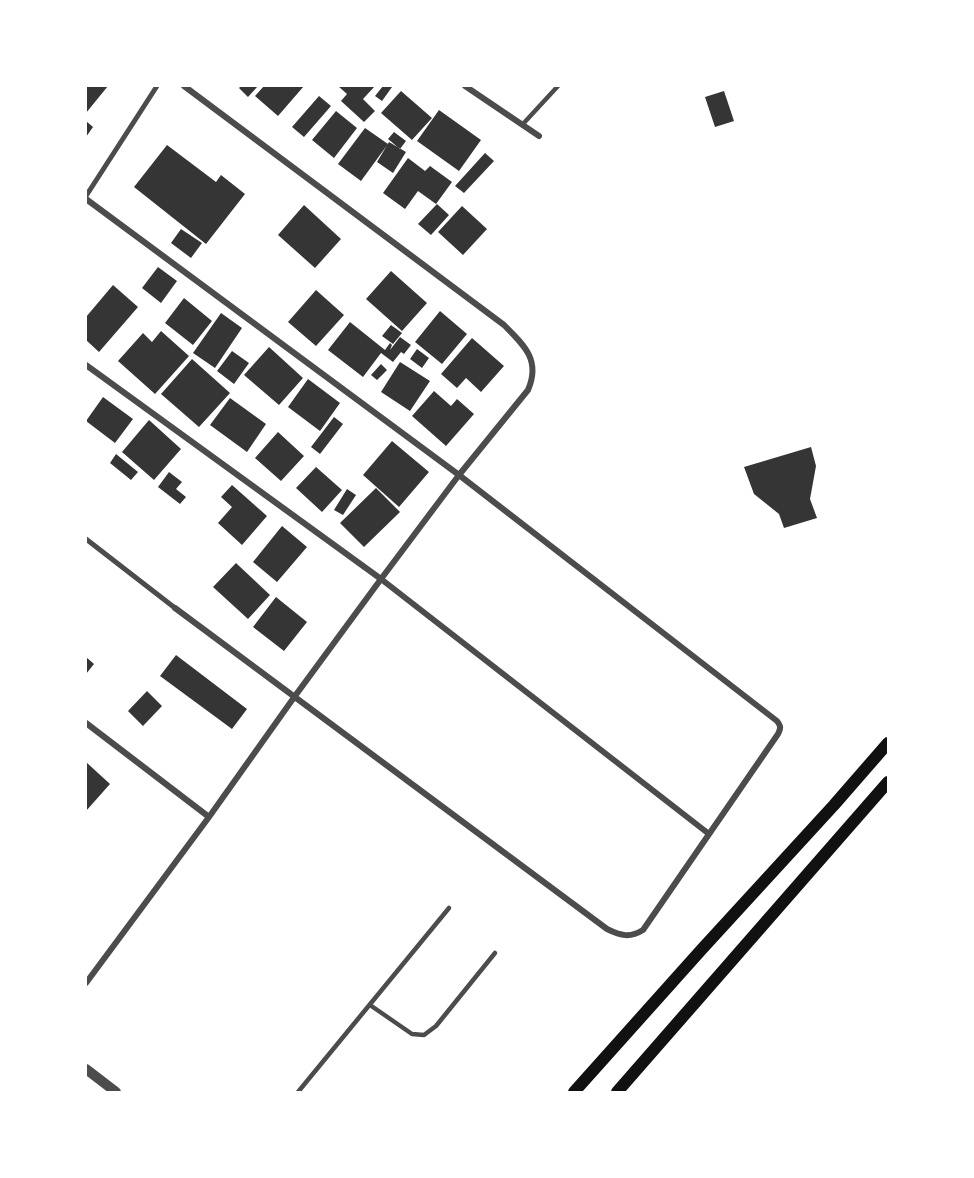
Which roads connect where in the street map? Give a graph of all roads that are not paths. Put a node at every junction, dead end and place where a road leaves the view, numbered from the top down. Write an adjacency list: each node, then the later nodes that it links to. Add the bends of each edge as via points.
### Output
1 (157, 86): 7 (street)
2 (184, 86): 9 (street, via 504,325 527,350 533,373 528,390)
3 (465, 86): 5 (street)
4 (558, 86): 5 (lane)
5 (522, 125): 6 (street)
6 (538, 136)
7 (86, 197): 9 (street)
8 (86, 364): 11 (street)
9 (459, 475): 11 (street); 18 (street, via 780,725 778,734)
10 (86, 539): 12 (street)
11 (381, 579): 13 (street); 18 (street)
12 (175, 608): 13 (street)
13 (295, 696): 17 (street); 18 (street, via 616,933 631,936 643,930)
14 (86, 723): 17 (street)
15 (888, 742): 26 (main road)
16 (888, 782): 27 (main road)
17 (210, 817): 21 (street)
18 (709, 834)
19 (449, 908): 22 (lane)
20 (495, 953): 22 (lane, via 436,1026 424,1035 412,1034)
21 (86, 983)
22 (370, 1005): 25 (lane)
23 (86, 1070): 24 (street)
24 (116, 1092)
25 (298, 1092)
26 (574, 1092)
27 (617, 1092)

